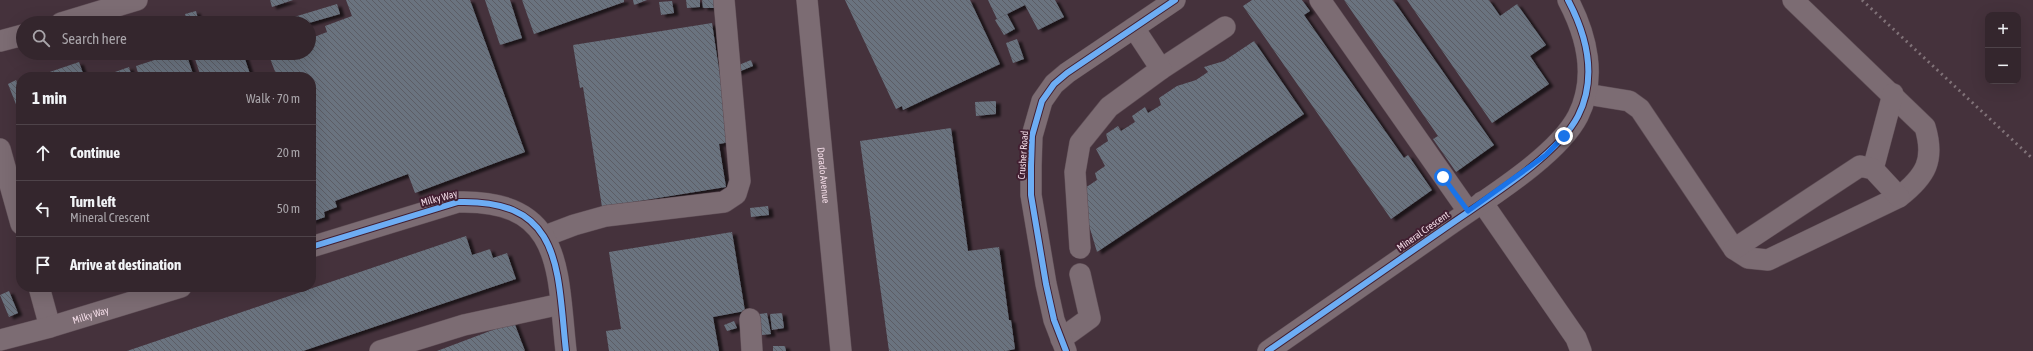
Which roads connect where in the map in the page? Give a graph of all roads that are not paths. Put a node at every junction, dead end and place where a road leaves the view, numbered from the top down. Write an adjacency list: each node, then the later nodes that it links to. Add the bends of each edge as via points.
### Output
1 (137, 0): 8 (street)
2 (724, 0): 21 (street, via 740,181 736,194 724,202 606,216)
3 (807, 0): 36 (street, Dorado Avenue)
4 (1175, 0): 10 (street, Crusher Road)
5 (1320, 0): 20 (street)
6 (1568, 0): 14 (street, Mineral Crescent, via 1585,42 1589,75)
7 (1793, 0): 15 (street)
8 (85, 16)
9 (1225, 27): 13 (street)
10 (1134, 28): 13 (street); 32 (street, Crusher Road, via 1054,84 1042,101 1032,136 1031,195 1054,320)
11 (16, 37): 12 (street)
12 (0, 42)
13 (1161, 69): 23 (street, via 1109,107 1080,143 1075,172)
14 (1586, 94): 20 (street, Mineral Crescent, via 1578,116 1546,155); 24 (street, via 1628,101 1640,109)
15 (1893, 94): 17 (street); 18 (street, via 1925,127 1928,138 1929,156 1924,174)
16 (0, 149): 19 (street)
17 (1873, 169): 18 (street); 24 (street, via 1860,166)
18 (1899, 197): 24 (street, via 1768,260 1748,258)
19 (16, 206)
20 (1475, 207): 37 (street, Mineral Crescent); 38 (street, via 1576,338)
21 (545, 236): 22 (street, Milky Way, via 534,224 509,208 477,202 458,202); 28 (street, Milky Way, via 556,264)
22 (316, 245)
23 (1080, 248)
24 (1734, 249)
25 (1080, 274): 32 (street, via 1090,318)
26 (40, 292): 30 (street)
27 (165, 292): 30 (street, Milky Way)
28 (561, 304): 33 (street, via 464,325); 34 (street, Milky Way)
29 (750, 319): 35 (street)
30 (50, 327): 31 (street, Milky Way)
31 (0, 340)
32 (1063, 345)
33 (380, 351)
34 (566, 351)
35 (752, 351)
36 (841, 351)
37 (1268, 351)
38 (1581, 351)

